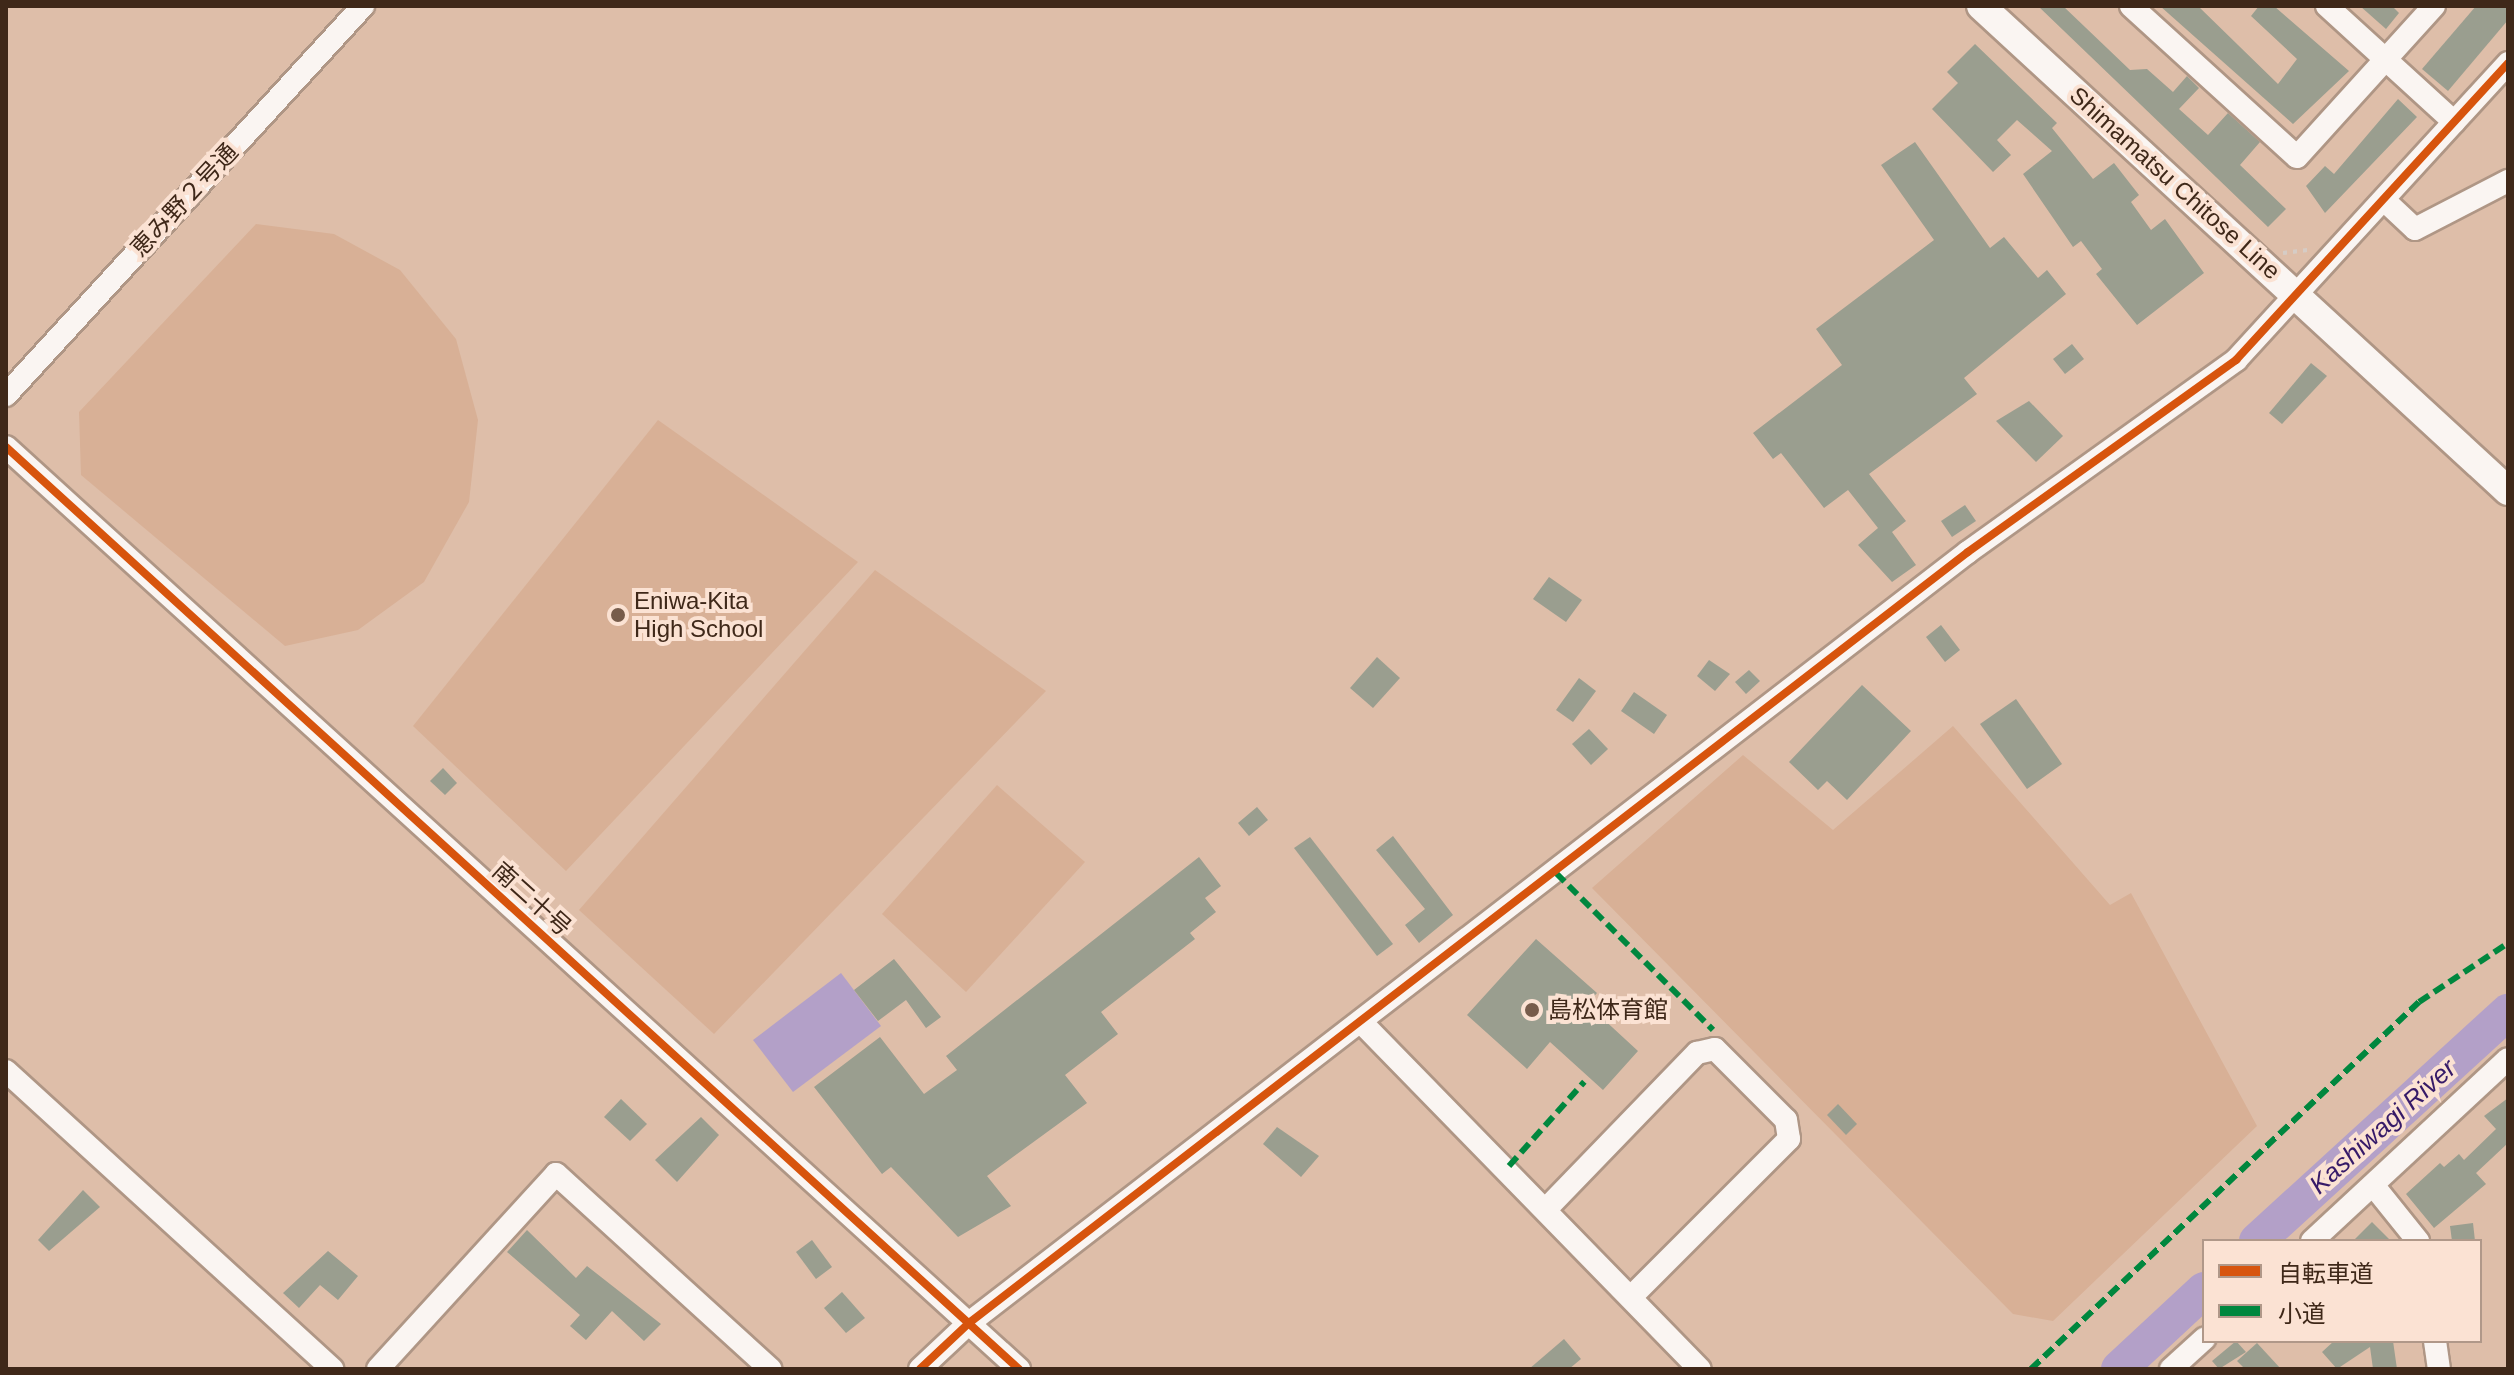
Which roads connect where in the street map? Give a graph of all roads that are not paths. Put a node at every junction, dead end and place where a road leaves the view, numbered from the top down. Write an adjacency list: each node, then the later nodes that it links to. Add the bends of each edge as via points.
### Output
1 (363, 6): 12 (street, 恵み野２号通)
2 (1981, 6): 11 (main road, Shimamatsu Chitose Line)
3 (2131, 6): 6 (street, via 2297,157)
4 (2327, 6): 6 (street)
5 (2434, 6): 6 (street)
6 (2385, 59): 8 (street)
7 (2508, 63): 8 (street)
8 (2454, 122): 10 (street)
9 (2508, 181): 10 (street, via 2415,229)
10 (2384, 200): 11 (street)
11 (2297, 294): 14 (main road, Shimamatsu Chitose Line); 15 (street, via 2236,360 1968,552)
12 (6, 395)
13 (12, 453): 23 (street, 南二十号)
14 (2508, 491)
15 (1363, 1024): 19 (street); 23 (street)
16 (2508, 1059): 18 (street)
17 (6, 1071): 26 (street)
18 (2373, 1185): 20 (street); 21 (street)
19 (1549, 1206): 22 (street); 22 (street, via 1697,1053 1715,1049 1786,1120 1789,1139)
20 (2314, 1239)
21 (2416, 1239)
22 (1633, 1295): 31 (street)
23 (969, 1323): 29 (street); 30 (street, 南二十号)
24 (2202, 1341): 32 (street)
25 (2435, 1343): 33 (street)
26 (332, 1369)
27 (378, 1369): 28 (street, via 556,1174)
28 (770, 1369)
29 (920, 1369)
30 (1019, 1369)
31 (1700, 1369)
32 (2171, 1369)
33 (2439, 1369)

